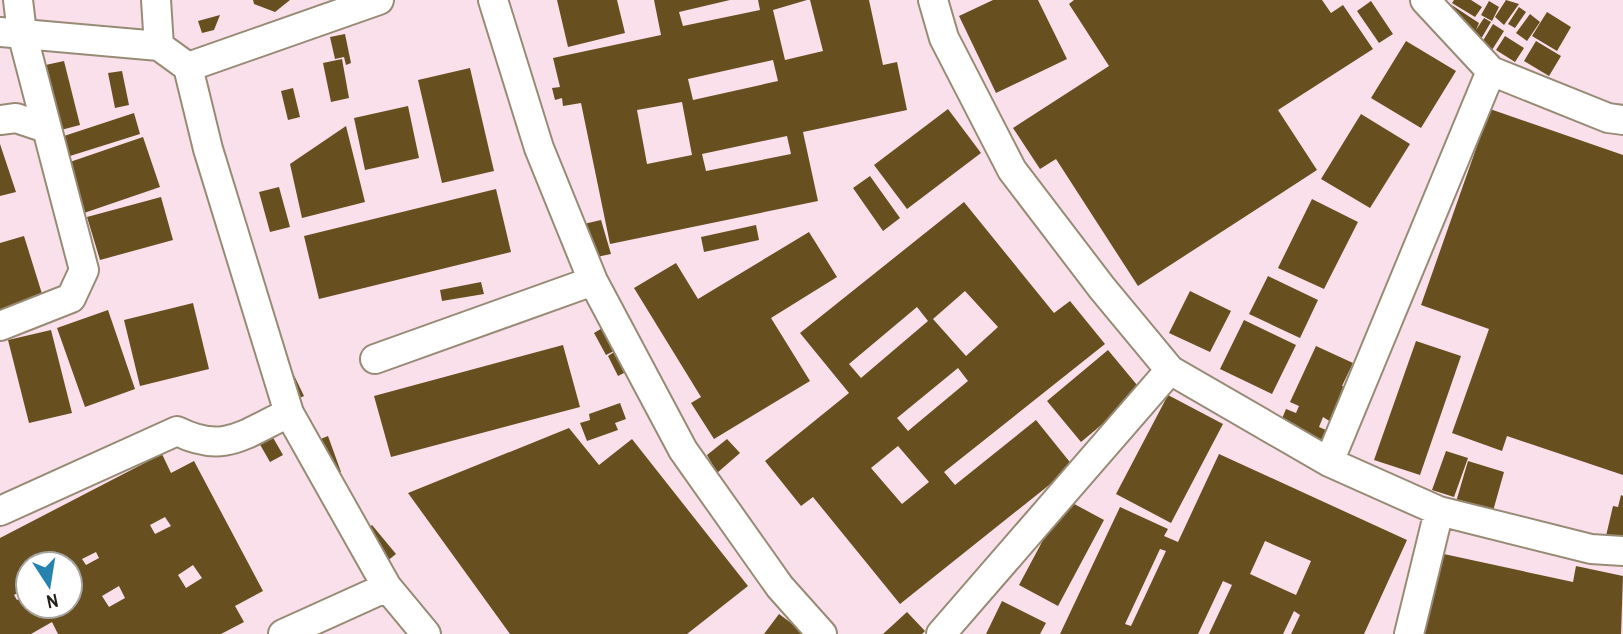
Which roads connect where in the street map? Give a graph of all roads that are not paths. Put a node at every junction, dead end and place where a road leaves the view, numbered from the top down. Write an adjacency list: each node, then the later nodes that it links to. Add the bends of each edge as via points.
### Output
1 (18, 0): 7 (street)
2 (156, 0): 8 (street)
3 (379, 0): 9 (street)
4 (493, 0): 14 (street, via 539,148)
5 (933, 0): 17 (street, via 944,38 1012,170)
6 (1425, 0): 10 (street)
7 (11, 32): 8 (street); 13 (street)
8 (159, 46): 9 (street)
9 (188, 67): 18 (street, via 208,149)
10 (1491, 71): 12 (street); 19 (street)
11 (0, 120): 13 (street, via 16,118)
12 (1623, 120)
13 (46, 128): 15 (street, via 84,271 71,298)
14 (593, 281): 16 (street); 26 (street, via 683,450 780,587)
15 (0, 326)
16 (375, 359)
17 (1170, 370): 19 (street); 27 (street)
18 (289, 413): 20 (street, via 227,442 200,443 177,431); 23 (street)
19 (1329, 462): 21 (street)
20 (0, 511)
21 (1439, 511): 22 (street, via 1591,549); 28 (street)
22 (1623, 551)
23 (387, 587): 24 (street); 25 (street)
24 (283, 634)
25 (426, 634)
26 (822, 634)
27 (941, 634)
28 (1409, 634)

